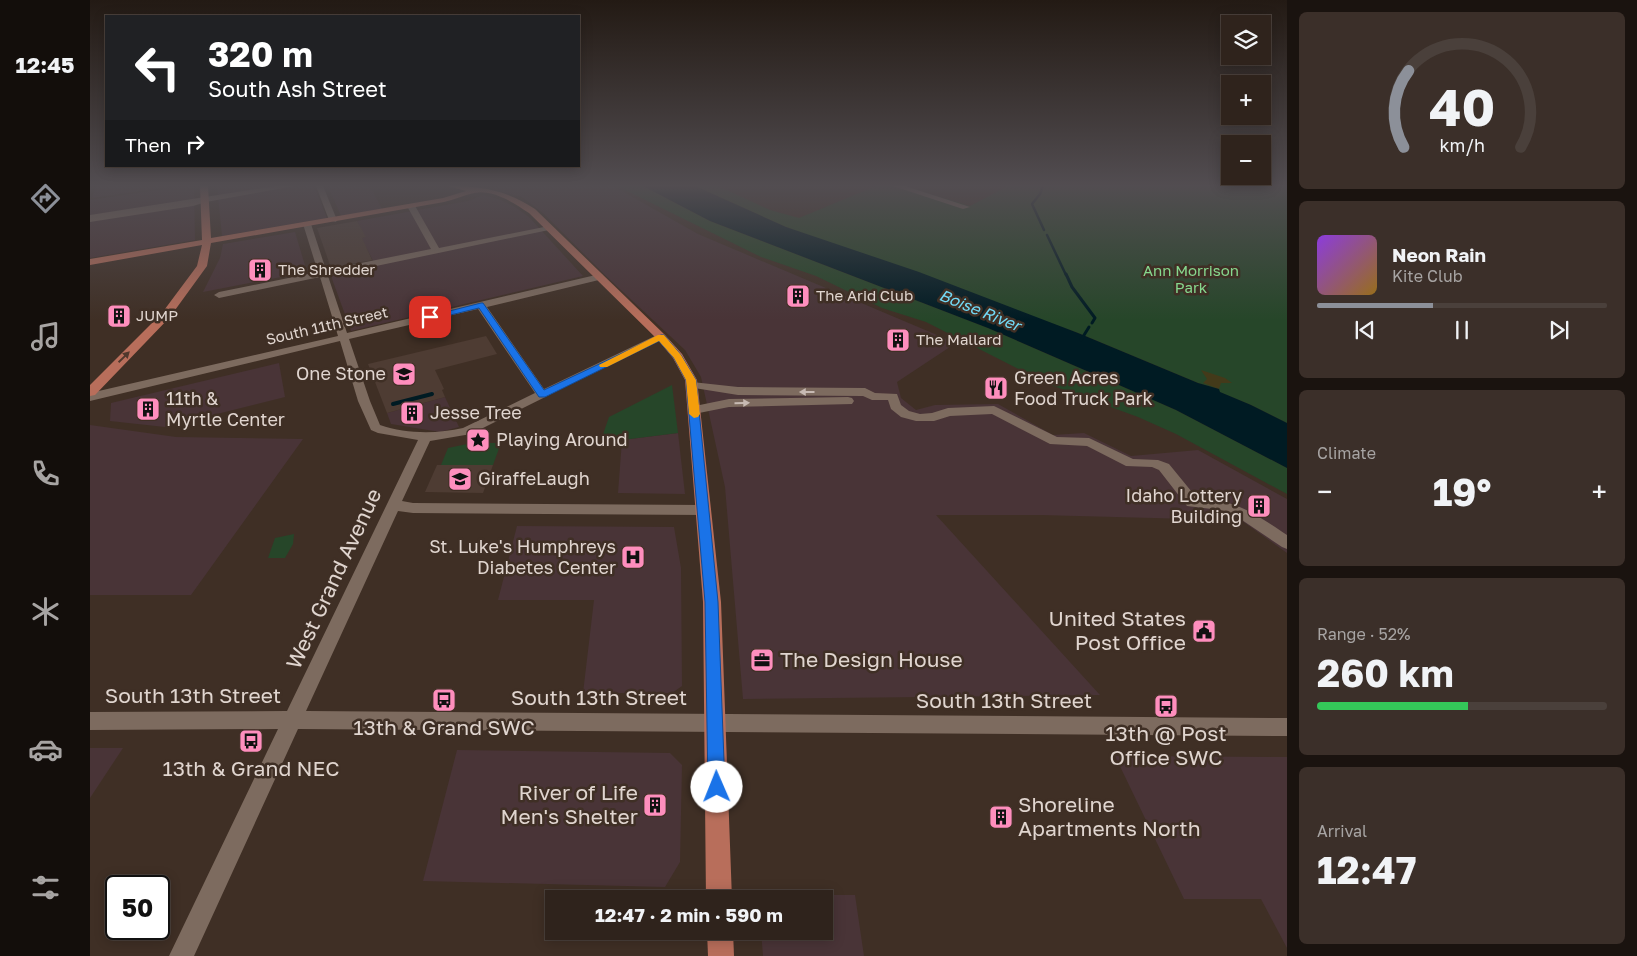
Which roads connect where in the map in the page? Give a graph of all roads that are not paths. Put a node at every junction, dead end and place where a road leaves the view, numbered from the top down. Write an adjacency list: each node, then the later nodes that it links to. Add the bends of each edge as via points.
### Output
1 (206, 231): 7 (main road)
2 (270, 231): 7 (main road)
3 (309, 231): 10 (street)
4 (424, 231): 8 (street)
5 (536, 231): 8 (street)
6 (552, 231): 11 (main road)
7 (207, 242): 9 (main road); 17 (main road, one-way to 7, via 178,300 202,266)
8 (436, 251): 10 (street)
9 (90, 262)
10 (323, 274): 12 (street); 15 (street)
11 (600, 277): 13 (street, South 11th Street); 14 (main road)
12 (219, 295)
13 (481, 305): 15 (street, South 11th Street); 18 (street)
14 (661, 337): 16 (main road, via 678,357); 18 (street)
15 (343, 338): 20 (street, South 11th Street); 22 (street, via 375,427)
16 (692, 385): 19 (street, one-way to 16, via 864,392 738,391); 21 (main road)
17 (90, 392)
18 (542, 395): 22 (street, via 467,431)
19 (872, 396): 21 (street, one-way to 19, via 729,403 865,401); 25 (street, via 893,397 895,406 905,414 920,418 948,412 994,410 1055,441 1089,442 1131,463 1153,463 1164,467 1192,502 1222,505 1241,512)
20 (90, 397)
21 (694, 410): 24 (main road)
22 (425, 438): 23 (street, West Grand Avenue)
23 (394, 505): 24 (street, via 413,508); 26 (street, West Grand Avenue)
24 (704, 510): 28 (main road, via 712,602)
25 (1287, 543)
26 (292, 720): 27 (street, South 13th Street); 28 (street, South 13th Street); 32 (street, West Grand Avenue)
27 (90, 721)
28 (715, 723): 29 (street, South 13th Street); 30 (main road)
29 (1287, 727)
30 (719, 890)
31 (720, 940): 33 (main road)
32 (181, 956)
33 (720, 956)

